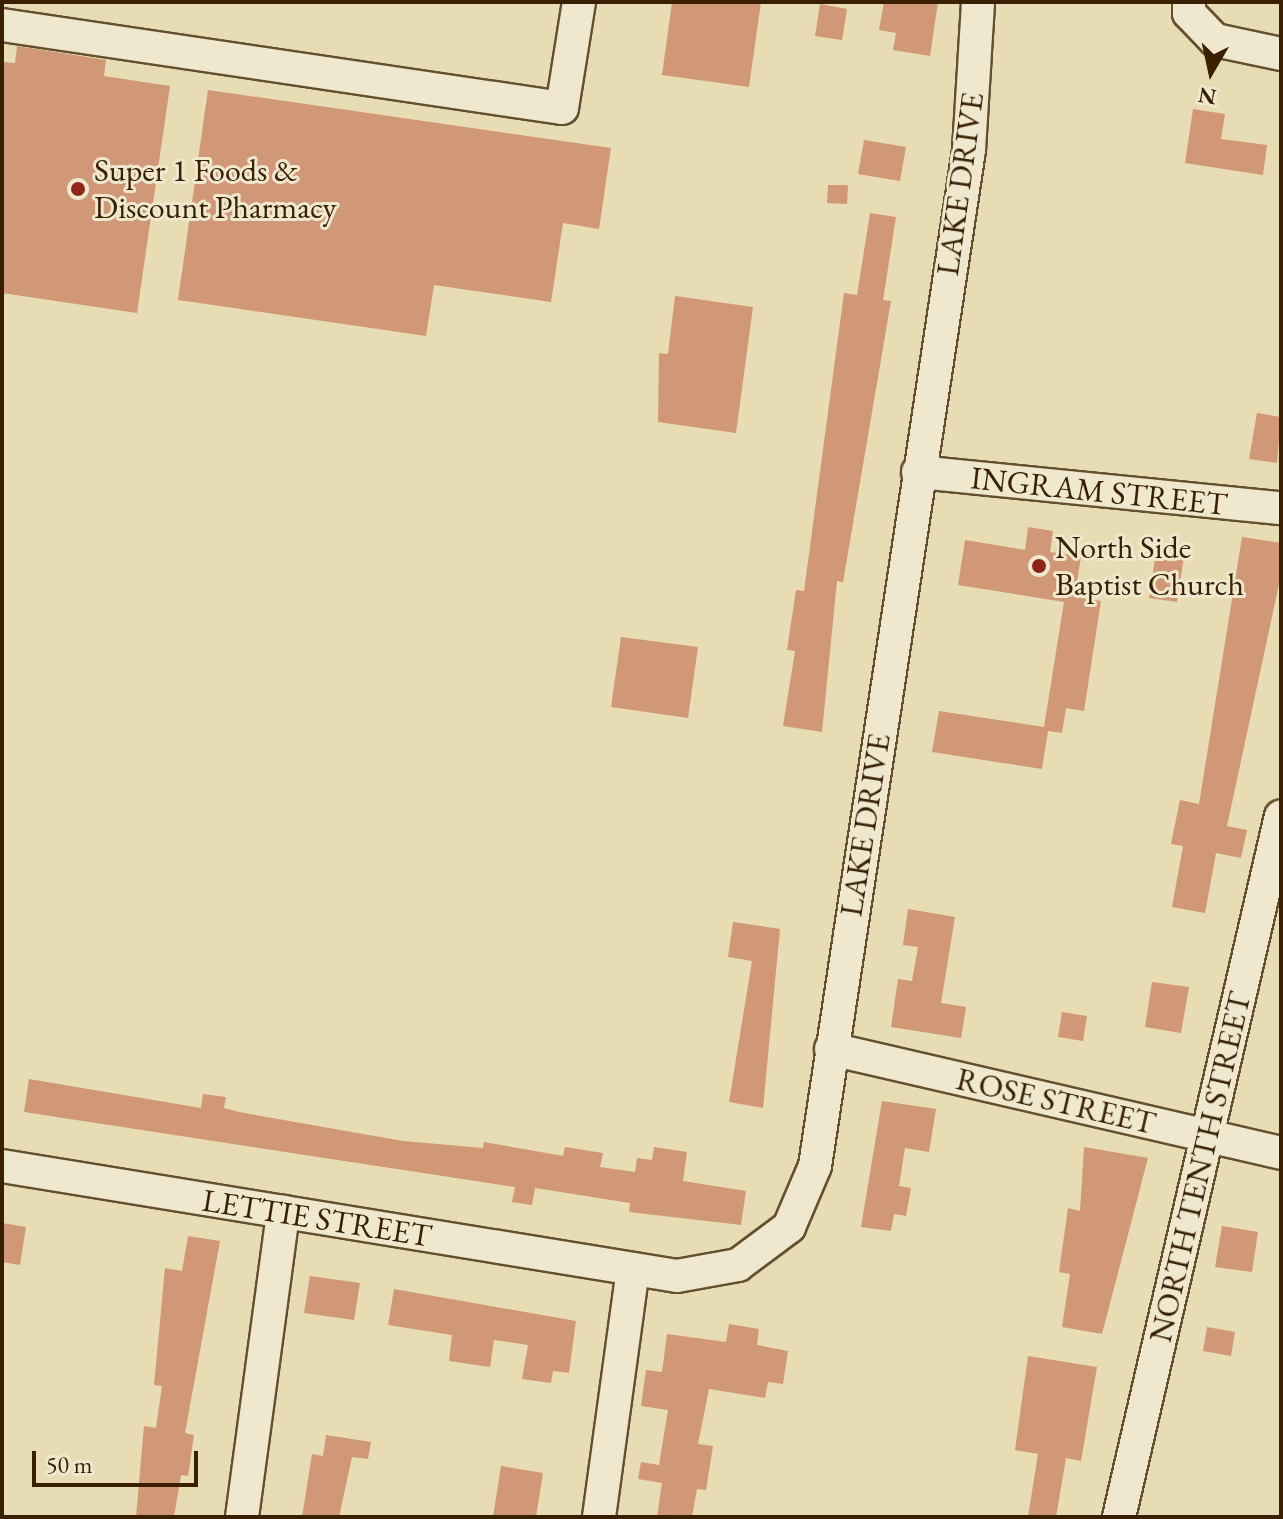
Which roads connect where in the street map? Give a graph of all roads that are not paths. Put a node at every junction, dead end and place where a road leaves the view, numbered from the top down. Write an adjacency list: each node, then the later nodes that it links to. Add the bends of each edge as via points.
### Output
1 (579, 2): 4 (street, via 562,108)
2 (978, 2): 6 (street, LAKE DRIVE, via 969,150)
3 (1189, 2): 5 (street, via 1189,13 1215,40)
4 (2, 25)
5 (1281, 54)
6 (918, 472): 7 (street, INGRAM STREET); 9 (street, LAKE DRIVE)
7 (1281, 508)
8 (1281, 816): 10 (street, NORTH TENTH STREET)
9 (831, 1049): 10 (street, ROSE STREET); 14 (street, LAKE DRIVE, via 813,1180 780,1237 716,1272)
10 (1208, 1136): 11 (street, ROSE STREET); 17 (street, NORTH TENTH STREET)
11 (1281, 1153)
12 (2, 1166): 13 (street, LETTIE STREET)
13 (283, 1212): 14 (street, LETTIE STREET); 15 (street)
14 (633, 1270): 16 (street)
15 (242, 1517)
16 (599, 1517)
17 (1119, 1517)

